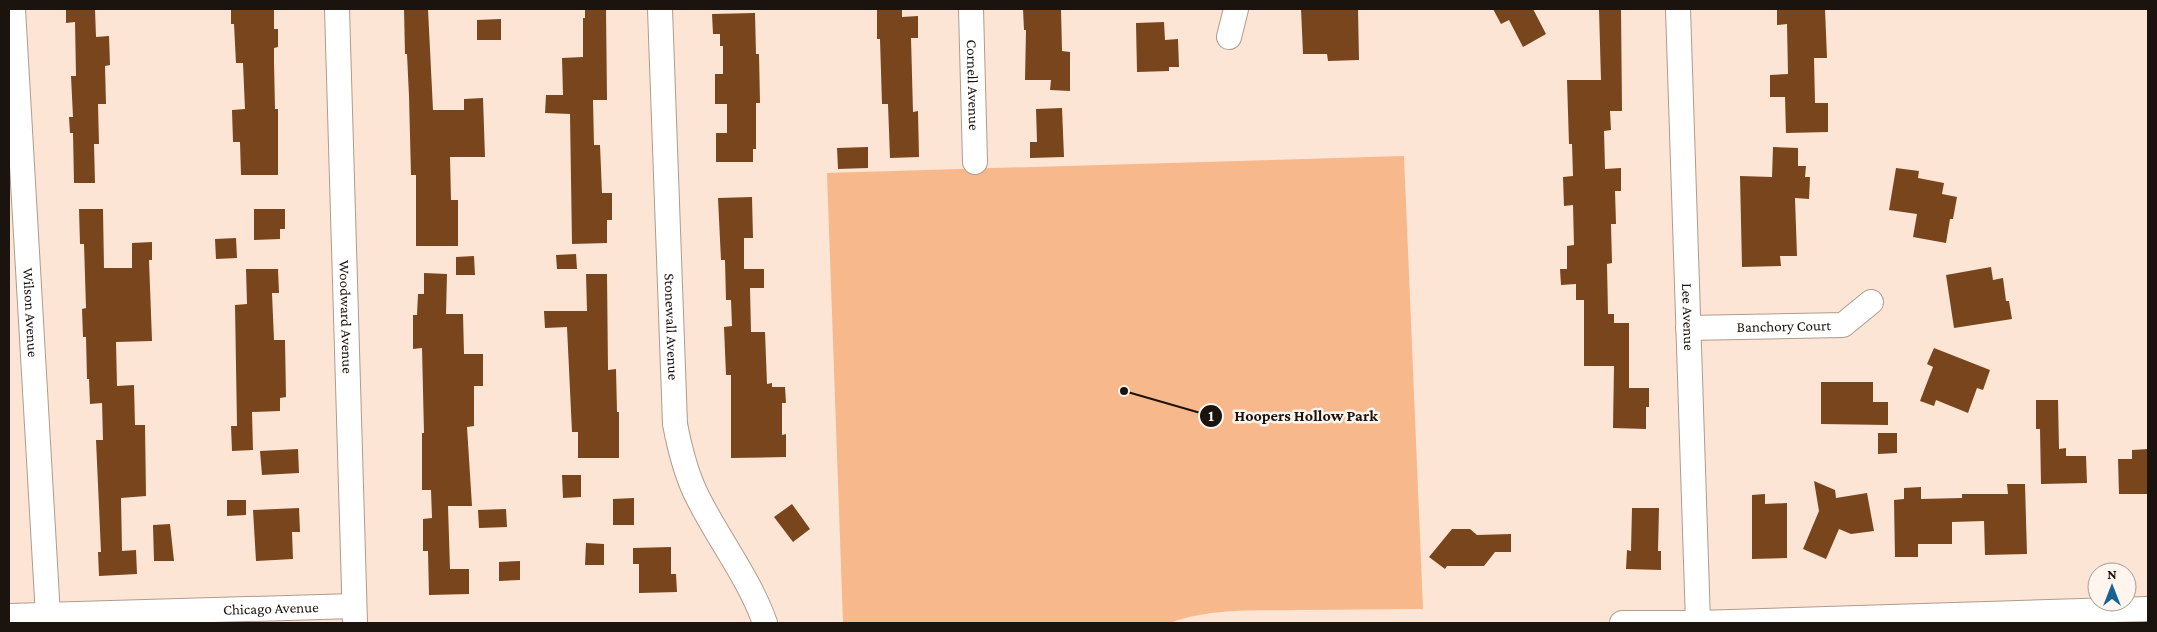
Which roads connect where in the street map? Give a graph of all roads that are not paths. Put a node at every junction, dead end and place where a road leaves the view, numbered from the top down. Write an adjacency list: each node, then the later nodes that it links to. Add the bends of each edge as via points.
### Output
1 (13, 9): 14 (street, Wilson Avenue)
2 (337, 9): 11 (street, Woodward Avenue)
3 (660, 9): 15 (street, Stonewall Avenue, via 675,424 694,491)
4 (971, 9): 8 (street, Cornell Avenue)
5 (1236, 9): 7 (street)
6 (1678, 9): 10 (street, Lee Avenue)
7 (1229, 37)
8 (975, 162)
9 (1871, 302): 10 (street, Banchory Court, via 1843,325)
10 (1688, 328): 17 (street, Lee Avenue)
11 (355, 614): 14 (street, Chicago Avenue)
12 (2146, 614): 17 (street)
13 (9, 616): 14 (street, Chicago Avenue)
14 (48, 616)
15 (765, 623)
16 (1622, 623): 17 (street)
17 (1698, 623)

